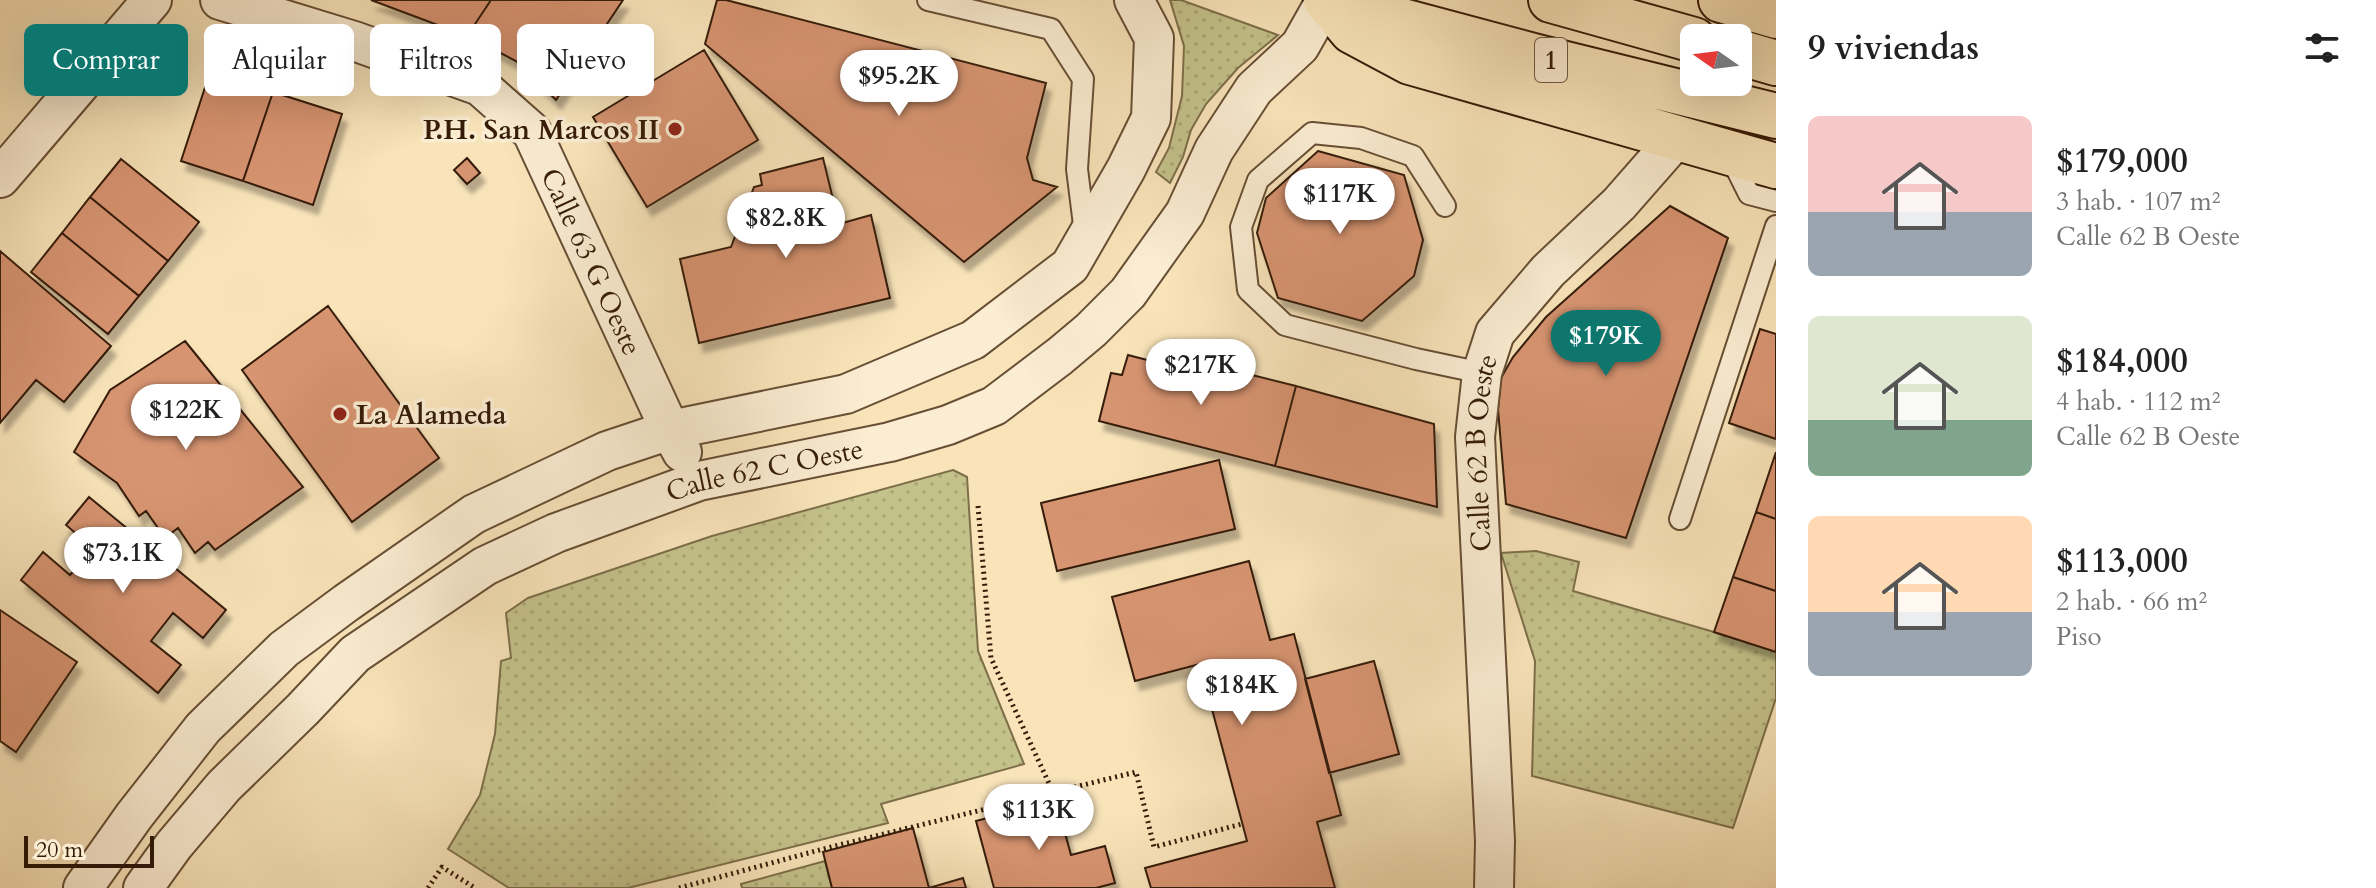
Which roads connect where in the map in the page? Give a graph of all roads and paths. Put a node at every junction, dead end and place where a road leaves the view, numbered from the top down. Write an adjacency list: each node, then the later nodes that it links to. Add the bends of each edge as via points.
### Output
1 (152, 0): 14 (street)
2 (220, 0): 20 (street, Calle 63 G Oeste, via 480,86 532,132)
3 (928, 0): 18 (lane, via 1051,29 1083,79 1077,169)
4 (1134, 0): 18 (street, Calle 62 C Oeste, via 1154,38 1151,118)
5 (1326, 0): 10 (main road, 1); 11 (main road, via 1352,31 1410,62); 21 (street, Calle 62 C Oeste, via 1300,46 1254,89 1214,150 1185,213 1128,293 1060,356 994,406 948,425)
6 (1551, 0): 7 (main road, 1)
7 (1680, 36)
8 (1752, 56): 9 (main road)
9 (1776, 63)
10 (1776, 116)
11 (1676, 139): 12 (main road); 19 (street, Calle 62 B Oeste, via 1495,333)
12 (1730, 154): 13 (main road); 15 (lane, via 1749,194)
13 (1776, 166)
14 (0, 178)
15 (1776, 201)
16 (1445, 206): 19 (lane, via 1413,156 1361,138 1312,133 1258,180 1241,227 1248,290 1285,325)
17 (1776, 226): 23 (lane)
18 (1086, 239): 20 (street, Calle 62 C Oeste, via 1070,266 973,340 846,394)
19 (1482, 373): 31 (street, Calle 62 B Oeste, via 1475,437)
20 (670, 430): 21 (street, Calle 63 G Oeste); 26 (street, Calle 62 C Oeste, via 607,451 474,514 284,649 203,728)
21 (699, 481): 27 (street, Calle 62 C Oeste, via 556,533 485,566 355,654 224,786)
22 (978, 506): 24 (path, via 991,658)
23 (1680, 519)
24 (1053, 792): 25 (path, via 1136,772 1154,847); 30 (path)
25 (1242, 824)
26 (83, 888)
27 (143, 888)
28 (428, 888): 29 (path, via 442,867)
29 (475, 888)
30 (679, 888)
31 (1494, 888)

